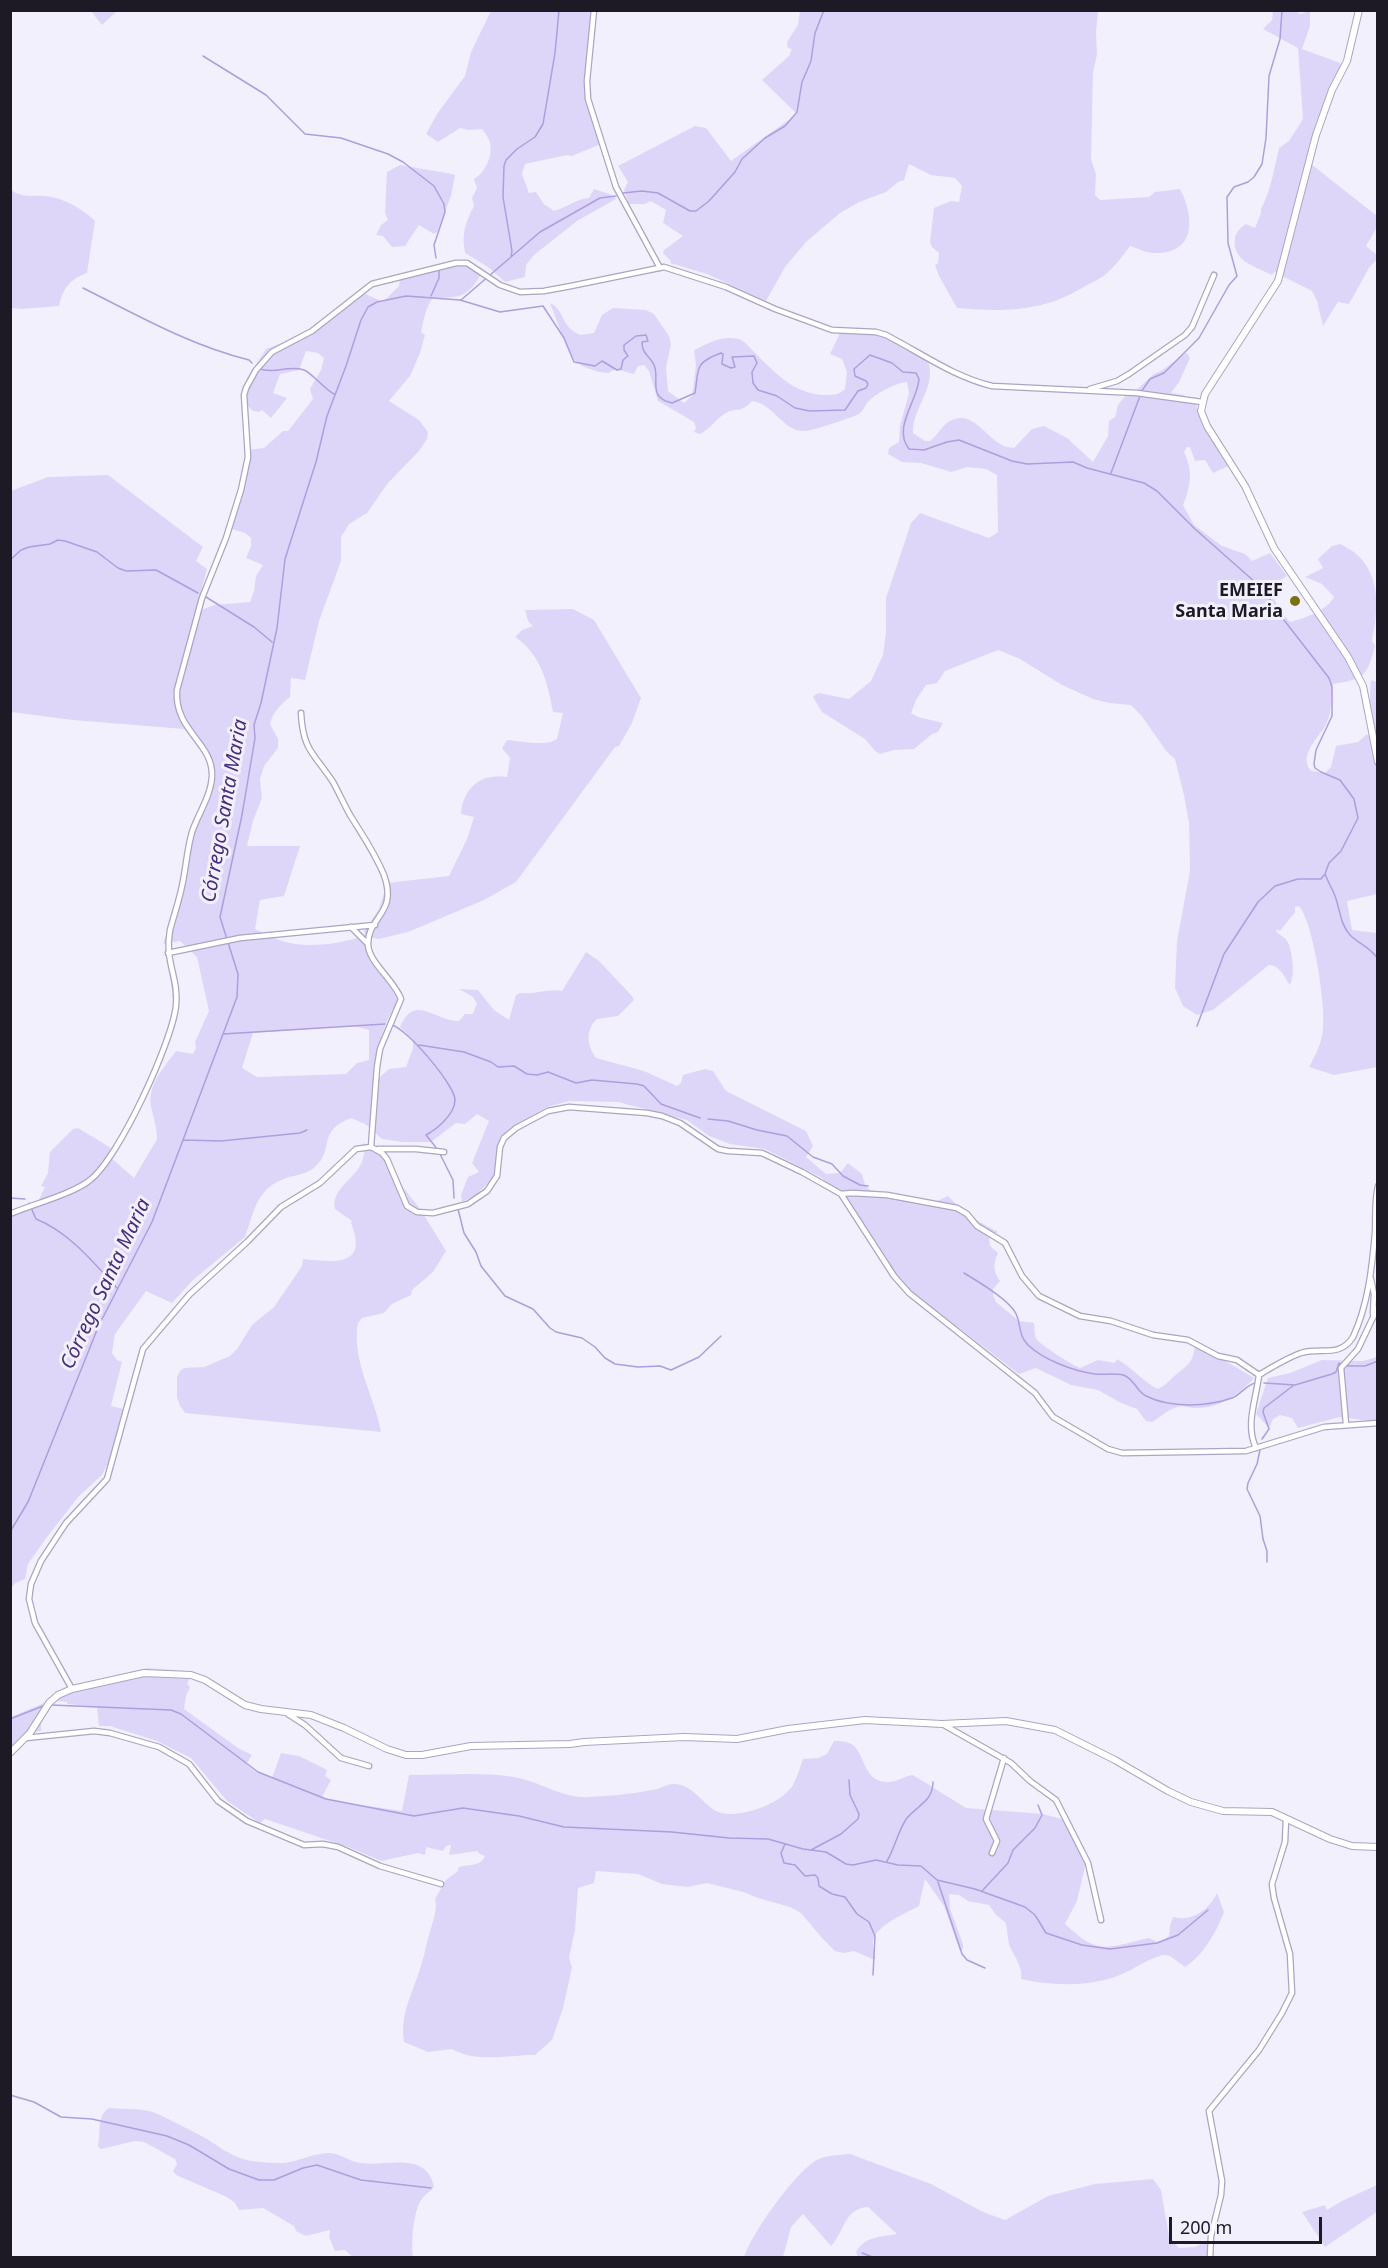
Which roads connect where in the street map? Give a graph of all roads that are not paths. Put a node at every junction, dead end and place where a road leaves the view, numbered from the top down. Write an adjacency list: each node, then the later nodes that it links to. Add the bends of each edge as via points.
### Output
1 (594, 10): 3 (street, via 588,99 616,187)
2 (1359, 10): 6 (street, via 1347,61 1332,90 1317,135 1278,281)
3 (660, 267): 5 (street, via 726,287 831,330 886,335 979,383); 12 (street, via 531,292 509,289 467,263 456,262 372,284 312,331 272,352 256,370 244,401 248,439 244,476 232,522 202,597 177,690 180,717 208,758 212,778 192,833)
4 (1214, 275): 5 (street, via 1185,336 1129,375)
5 (1085, 391): 6 (street, via 1148,393)
6 (1202, 402): 8 (street, via 1206,424 1245,486 1274,548 1348,657 1363,686)
7 (301, 713): 9 (street, via 308,749 368,840 384,876 387,904)
8 (1377, 762)
9 (375, 925): 10 (street); 11 (street)
10 (351, 927): 11 (street); 12 (street, via 228,940)
11 (368, 944): 13 (street, via 400,998 380,1049)
12 (168, 953): 17 (street, via 177,988 174,1016 147,1086 116,1148 89,1182)
13 (372, 1148): 14 (street); 16 (street, via 387,1158 407,1206 417,1212 433,1213 468,1204 487,1191 497,1176 504,1138 548,1111 565,1107 646,1113 674,1120 722,1150 762,1153); 25 (street, via 353,1150 320,1183 285,1204 189,1295 143,1349 107,1479 66,1523 31,1584 29,1599 35,1623)
14 (444, 1152)
15 (1377, 1186): 18 (street)
16 (841, 1194): 21 (street, via 887,1195 957,1208 1005,1243 1022,1276 1039,1296 1080,1316 1188,1340 1218,1356 1237,1360); 24 (street, via 909,1293 1035,1393 1053,1417 1118,1452 1238,1452)
17 (10, 1214)
18 (1371, 1276): 20 (street); 21 (street, via 1349,1344 1337,1351 1300,1354)
19 (1377, 1307): 20 (street)
20 (1375, 1315): 23 (street, via 1358,1349 1341,1368)
21 (1259, 1375): 24 (street, via 1251,1424)
22 (1377, 1423): 23 (street)
23 (1346, 1424): 24 (street, via 1317,1428)
24 (1256, 1448)
25 (72, 1689): 26 (street, via 144,1673 172,1673 205,1680 251,1707); 28 (street, via 49,1703)
26 (283, 1711): 27 (street, via 311,1715 387,1749 414,1755 471,1746 678,1737 737,1739 876,1719); 31 (street, via 341,1758)
27 (942, 1724): 30 (street); 32 (street, via 1001,1721 1051,1728 1191,1802 1223,1811 1272,1812)
28 (26, 1738): 29 (street); 35 (street, via 94,1731 159,1748 189,1764 218,1801 248,1821 304,1845 339,1847 380,1866)
29 (10, 1753)
30 (1004, 1758): 34 (street, via 986,1819 997,1841); 36 (street, via 1058,1801 1088,1863)
31 (369, 1766)
32 (1286, 1819): 33 (street, via 1352,1846); 37 (street, via 1285,1842 1272,1884 1290,1954 1292,1993 1259,2050 1209,2111 1222,2181)
33 (1377, 1847)
34 (992, 1853)
35 (441, 1884)
36 (1101, 1920)
37 (1210, 2258)

